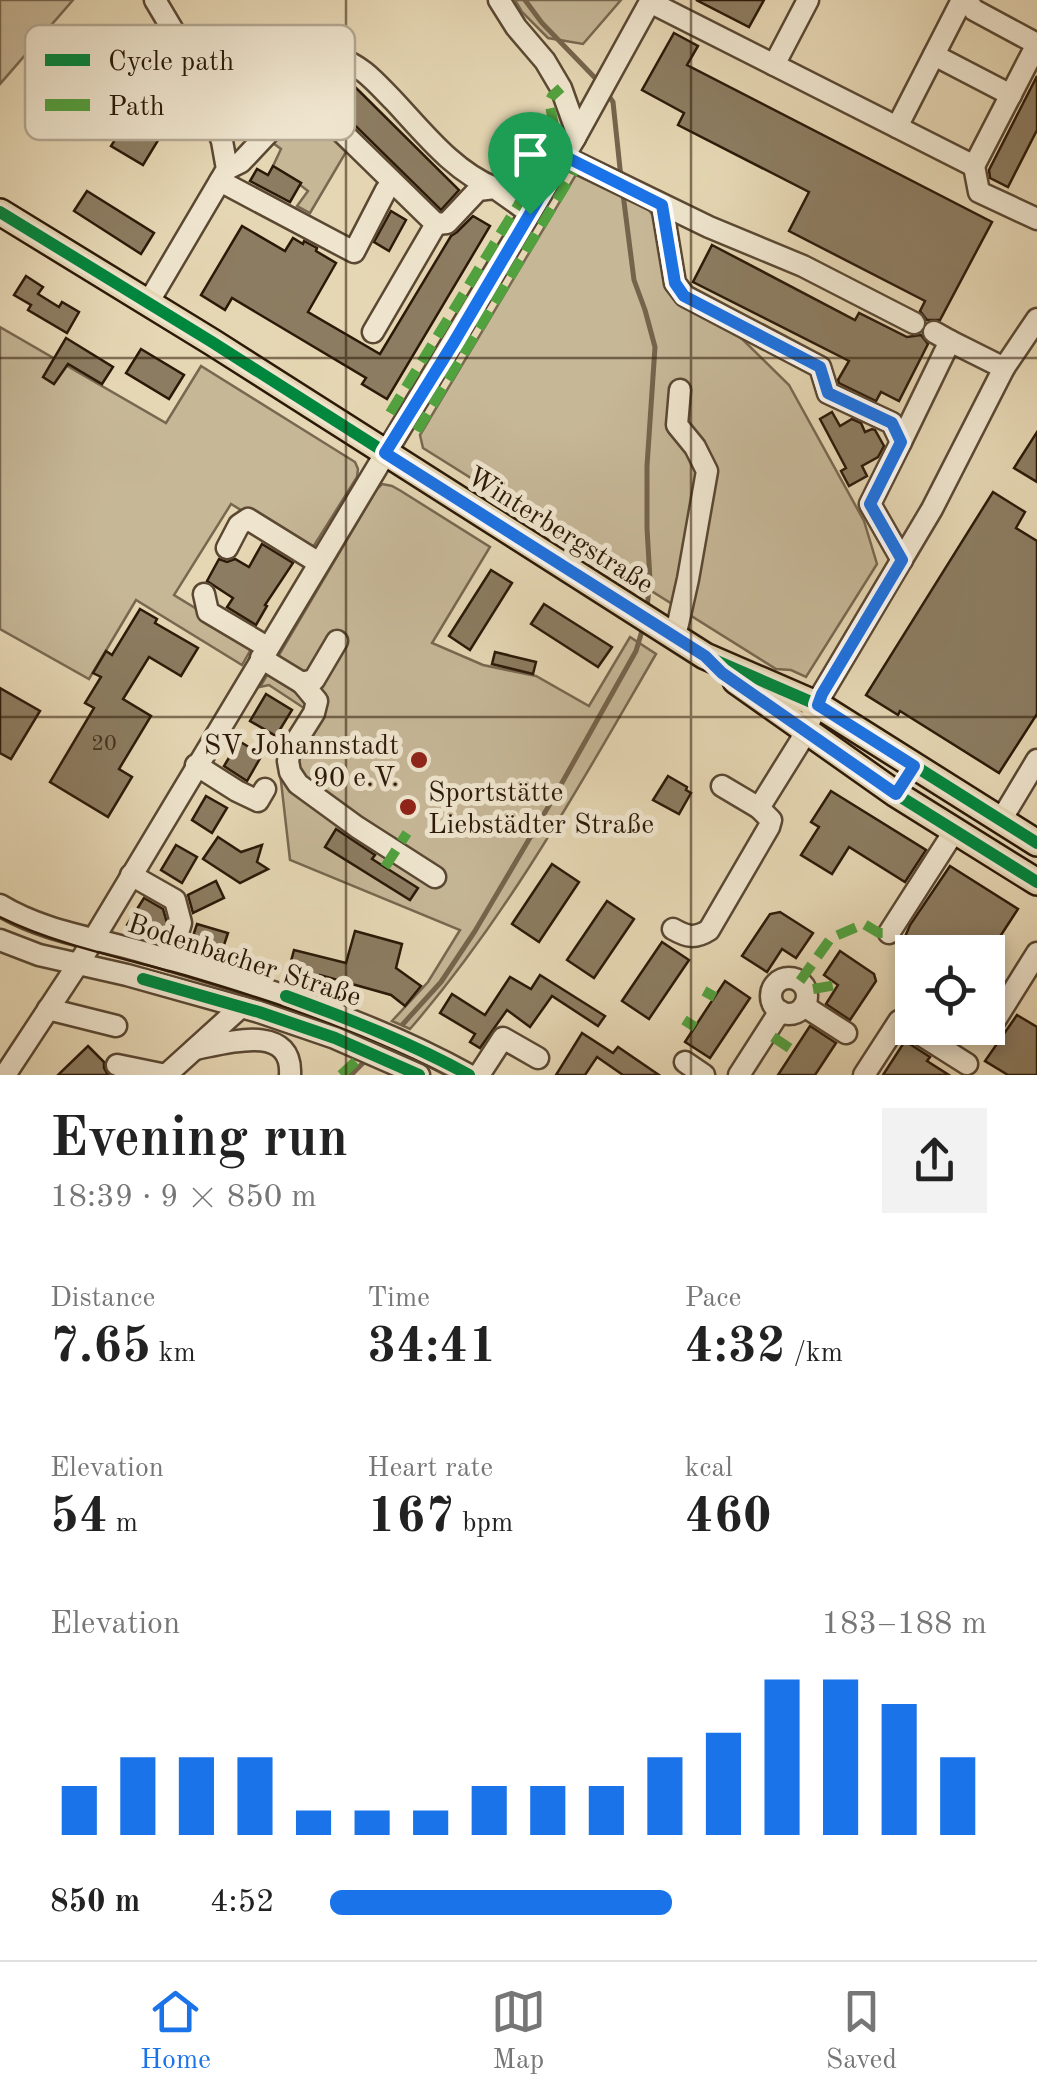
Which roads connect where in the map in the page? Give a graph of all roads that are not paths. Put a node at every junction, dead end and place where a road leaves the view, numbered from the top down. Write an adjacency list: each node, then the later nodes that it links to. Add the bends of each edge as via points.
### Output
1 (155, 0): 6 (street)
2 (499, 0): 15 (street, via 561,88 576,130)
3 (808, 0): 9 (street)
4 (964, 0): 7 (street); 10 (street, via 1037,44)
5 (650, 1): 9 (street); 15 (street)
6 (170, 25)
7 (934, 56): 10 (street); 11 (street)
8 (355, 64): 18 (street, via 475,180)
9 (774, 65): 11 (street)
10 (1011, 95): 16 (street)
11 (898, 128): 16 (street)
12 (222, 140): 17 (street)
13 (261, 140): 17 (street)
14 (351, 140): 24 (street)
15 (569, 147): 20 (street); 22 (street)
16 (974, 166): 23 (street, via 979,192)
17 (223, 175): 19 (street, via 354,252); 25 (street)
18 (495, 188): 22 (street); 24 (street, via 478,190 448,222)
19 (386, 190)
20 (662, 205): 28 (street); 31 (street, via 675,283 684,296 820,367 828,393 892,423)
21 (0, 212): 25 (main road, Winterbergstraße)
22 (530, 214): 32 (street)
23 (1037, 220)
24 (436, 224): 27 (street)
25 (148, 303): 32 (main road, Winterbergstraße)
26 (1037, 318): 29 (street)
27 (373, 332)
28 (933, 332): 29 (street); 31 (street)
29 (1004, 368): 34 (street)
30 (680, 390): 37 (street, via 677,425 707,471 688,579)
31 (901, 442): 34 (street, via 870,504)
32 (385, 453): 35 (street); 37 (main road, Winterbergstraße)
33 (227, 548): 35 (street, via 248,519)
34 (902, 560): 42 (street)
35 (319, 563): 39 (street)
36 (204, 594): 39 (street, via 208,612)
37 (655, 625): 40 (main road, Winterbergstraße)
38 (337, 641): 41 (street, via 314,680)
39 (264, 652): 41 (street); 45 (street)
40 (705, 656): 42 (main road, Winterbergstraße); 43 (main road, Winterbergstraße)
41 (302, 683): 55 (street, via 316,701 290,751 298,784)
42 (818, 705): 43 (street); 46 (main road, Winterbergstraße)
43 (806, 730): 49 (main road, Winterbergstraße); 50 (street)
44 (1037, 760): 51 (street)
45 (196, 766): 48 (street, via 258,801); 54 (street)
46 (914, 766): 49 (street); 51 (main road, Winterbergstraße)
47 (722, 786): 50 (street)
48 (265, 789)
49 (896, 794): 52 (main road, Winterbergstraße)
50 (759, 808): 58 (street, via 771,820 769,827 708,930 692,937)
51 (1001, 820): 53 (main road, Winterbergstraße)
52 (955, 830): 56 (main road, Winterbergstraße); 59 (street)
53 (1037, 843)
54 (131, 875): 61 (street); 63 (street, via 175,900 181,923)
55 (435, 877)
56 (1037, 882)
57 (0, 905): 61 (street, Bodenbacher Straße)
58 (670, 933)
59 (888, 934)
60 (0, 940): 64 (street, Bodenbacher Straße)
61 (92, 940): 63 (street, Bodenbacher Straße); 64 (street)
62 (1037, 954): 65 (street)
63 (170, 960): 81 (street, Bodenbacher Straße, via 377,1030)
64 (77, 964): 67 (street, Bodenbacher Straße); 68 (street)
65 (1005, 1005)
66 (804, 1006): 69 (street); 69 (street, via 804,986 783,979 772,992); 71 (street)
67 (241, 1007): 72 (street); 80 (street, Bodenbacher Straße)
68 (48, 1009): 70 (street, via 87,1010); 77 (street)
69 (780, 1012): 84 (street)
70 (116, 1026)
71 (846, 1034)
72 (196, 1049): 78 (street); 79 (street, via 270,1041 287,1056)
73 (538, 1058): 82 (street, via 504,1038)
74 (684, 1062): 83 (street)
75 (967, 1064): 85 (street, via 898,1021)
76 (117, 1065): 78 (street)
77 (4, 1075)
78 (166, 1075)
79 (290, 1075)
80 (419, 1075)
81 (470, 1075)
82 (479, 1075)
83 (704, 1075)
84 (739, 1075)
85 (864, 1075)

